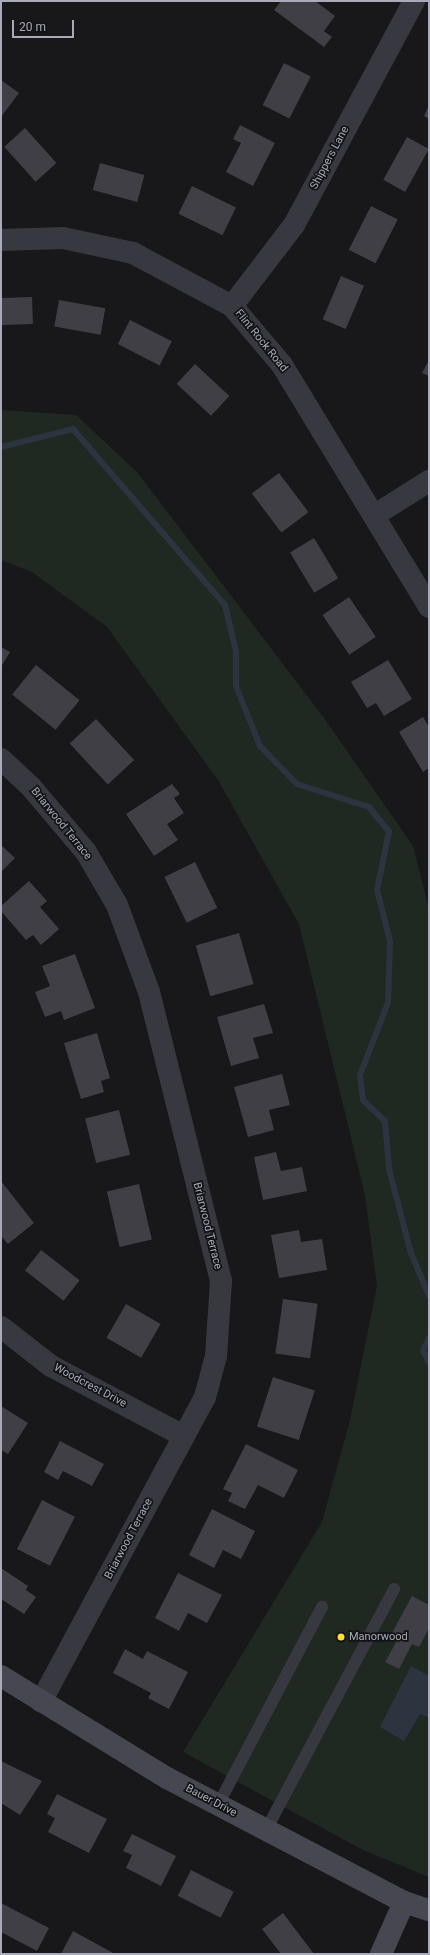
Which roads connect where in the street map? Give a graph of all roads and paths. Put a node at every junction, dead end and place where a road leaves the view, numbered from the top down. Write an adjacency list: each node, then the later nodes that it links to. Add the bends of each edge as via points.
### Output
1 (414, 1): 3 (street, Shippers Lane, via 294,225)
2 (1, 240): 3 (street, Flint Rock Road, via 63,238 133,253)
3 (232, 306): 5 (street, Flint Rock Road, via 282,365)
4 (429, 481): 5 (street)
5 (375, 515): 6 (street, Flint Rock Road)
6 (429, 607)
7 (1, 759): 9 (street, Briarwood Terrace, via 31,787 86,852 117,905 149,992 221,1281 216,1356 205,1397)
8 (1, 1327): 9 (street, Woodcrest Drive, via 51,1366)
9 (184, 1436): 13 (street, Briarwood Terrace)
10 (394, 1588): 15 (lane)
11 (322, 1607): 14 (lane)
12 (1, 1676): 13 (street, Bauer Drive)
13 (41, 1702): 14 (street, Bauer Drive)
14 (218, 1805): 15 (street, Bauer Drive)
15 (266, 1830): 16 (street, Bauer Drive)
16 (404, 1902): 17 (street, Bauer Drive); 18 (street)
17 (429, 1910)
18 (381, 1954)

